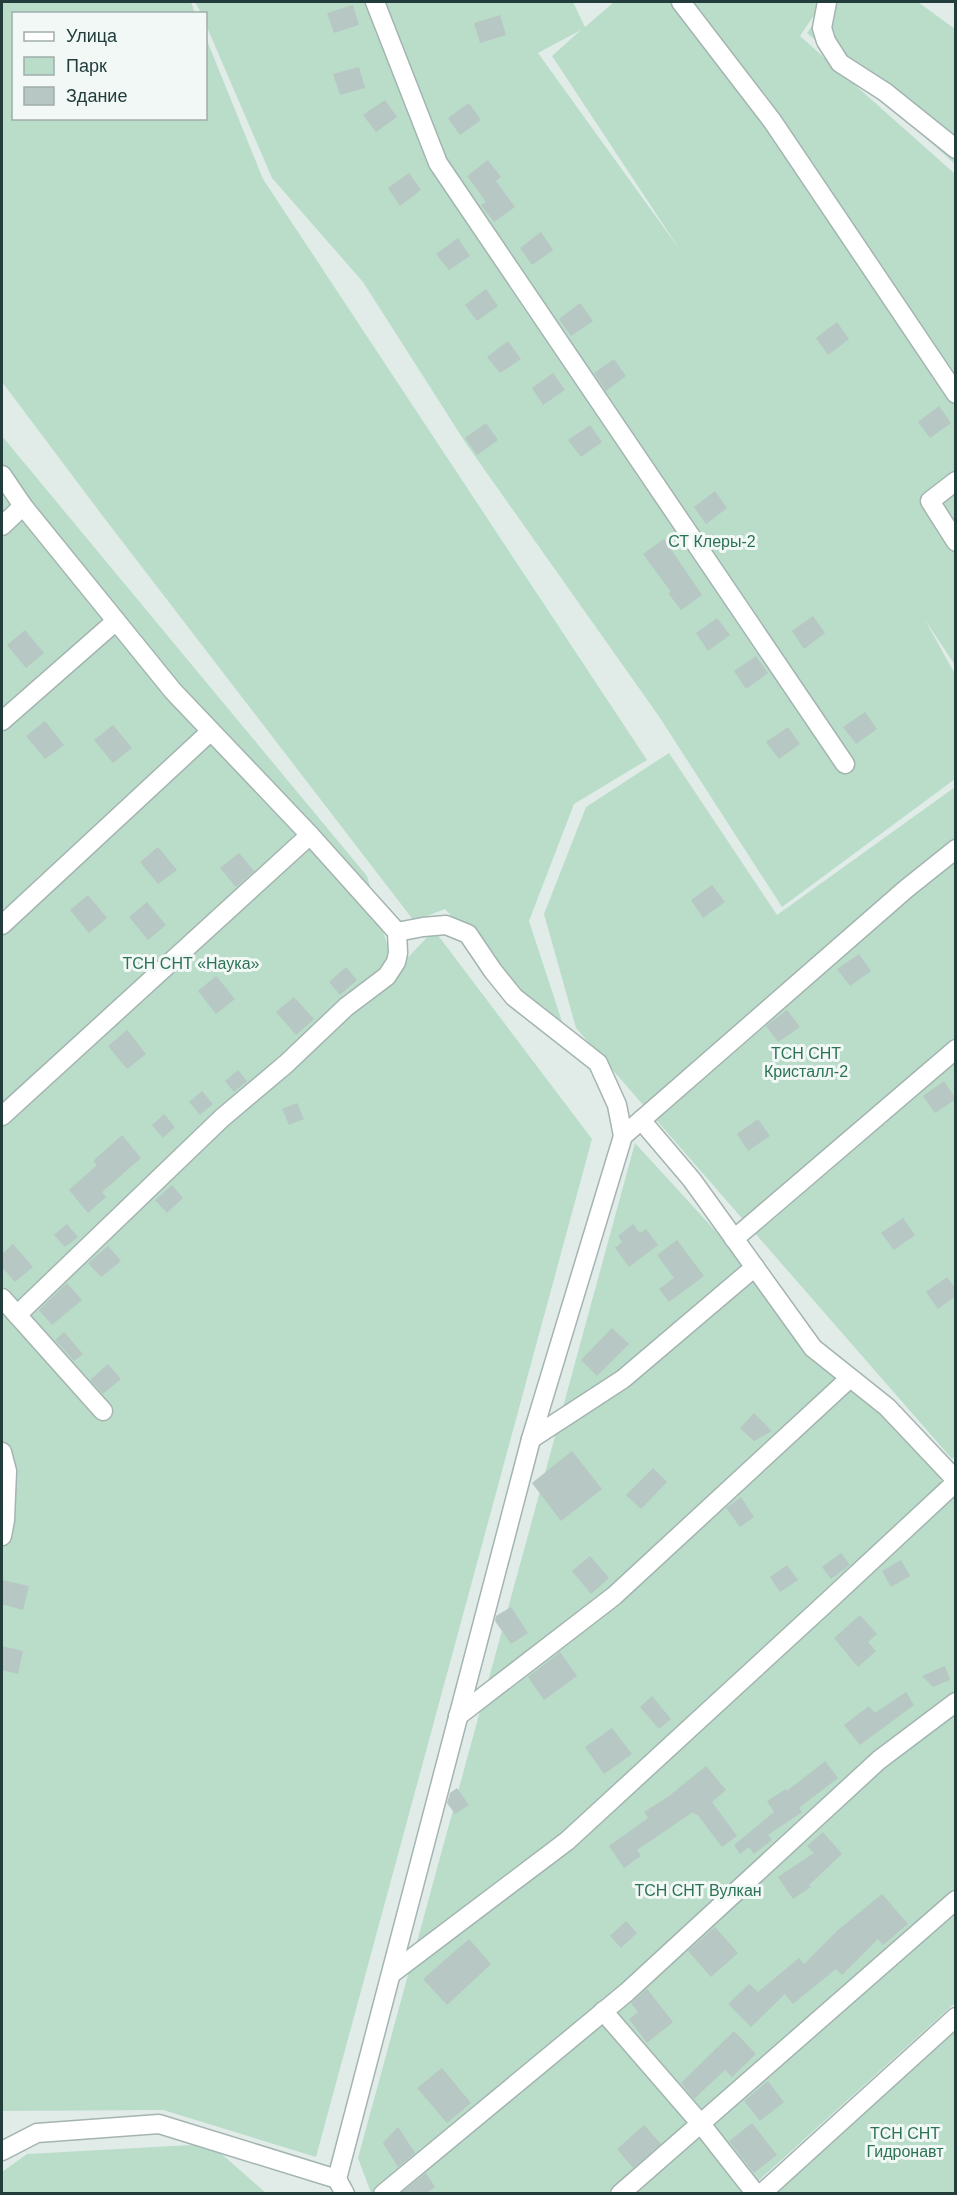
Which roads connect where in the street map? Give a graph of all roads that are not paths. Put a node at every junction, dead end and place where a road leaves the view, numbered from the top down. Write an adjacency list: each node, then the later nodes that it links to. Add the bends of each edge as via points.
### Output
1 (375, 2): 14 (street, via 438,163)
2 (681, 2): 5 (street, via 773,122)
3 (827, 2): 4 (street, via 822,28 840,63 885,92)
4 (956, 149)
5 (956, 394)
6 (2, 475): 8 (street)
7 (956, 481): 10 (street, via 930,501)
8 (23, 506): 9 (street); 11 (street)
9 (2, 526)
10 (956, 542)
11 (116, 621): 12 (street); 13 (street)
12 (2, 721)
13 (211, 731): 15 (street); 17 (street)
14 (845, 764)
15 (310, 835): 18 (street); 20 (street)
16 (956, 849): 21 (street)
17 (2, 925)
18 (397, 932): 22 (street, via 446,925 468,934 514,997 598,1063 616,1105); 26 (street, via 396,962 387,976 346,1007 222,1118)
19 (956, 1049): 23 (street)
20 (2, 1116)
21 (641, 1120): 22 (street); 23 (street, via 692,1180)
22 (623, 1136): 29 (street)
23 (734, 1239): 24 (street)
24 (755, 1268): 27 (street, via 813,1348); 29 (street, via 623,1379)
25 (2, 1298): 26 (street)
26 (17, 1315): 28 (street)
27 (850, 1378): 31 (street, via 887,1407); 34 (street, via 614,1596)
28 (103, 1411)
29 (531, 1439): 34 (street)
30 (2, 1452): 32 (street, via 8,1471)
31 (956, 1481): 36 (street, via 567,1841)
32 (2, 1536)
33 (956, 1702): 37 (street, via 879,1760)
34 (459, 1716): 36 (street)
35 (956, 1900): 39 (street)
36 (391, 1974): 41 (street)
37 (603, 2012): 39 (street); 42 (street)
38 (956, 2017): 44 (street)
39 (701, 2124): 43 (street); 44 (street)
40 (2, 2151): 41 (street, via 38,2133 159,2124)
41 (341, 2186)
42 (383, 2193)
43 (620, 2193)
44 (758, 2193)

